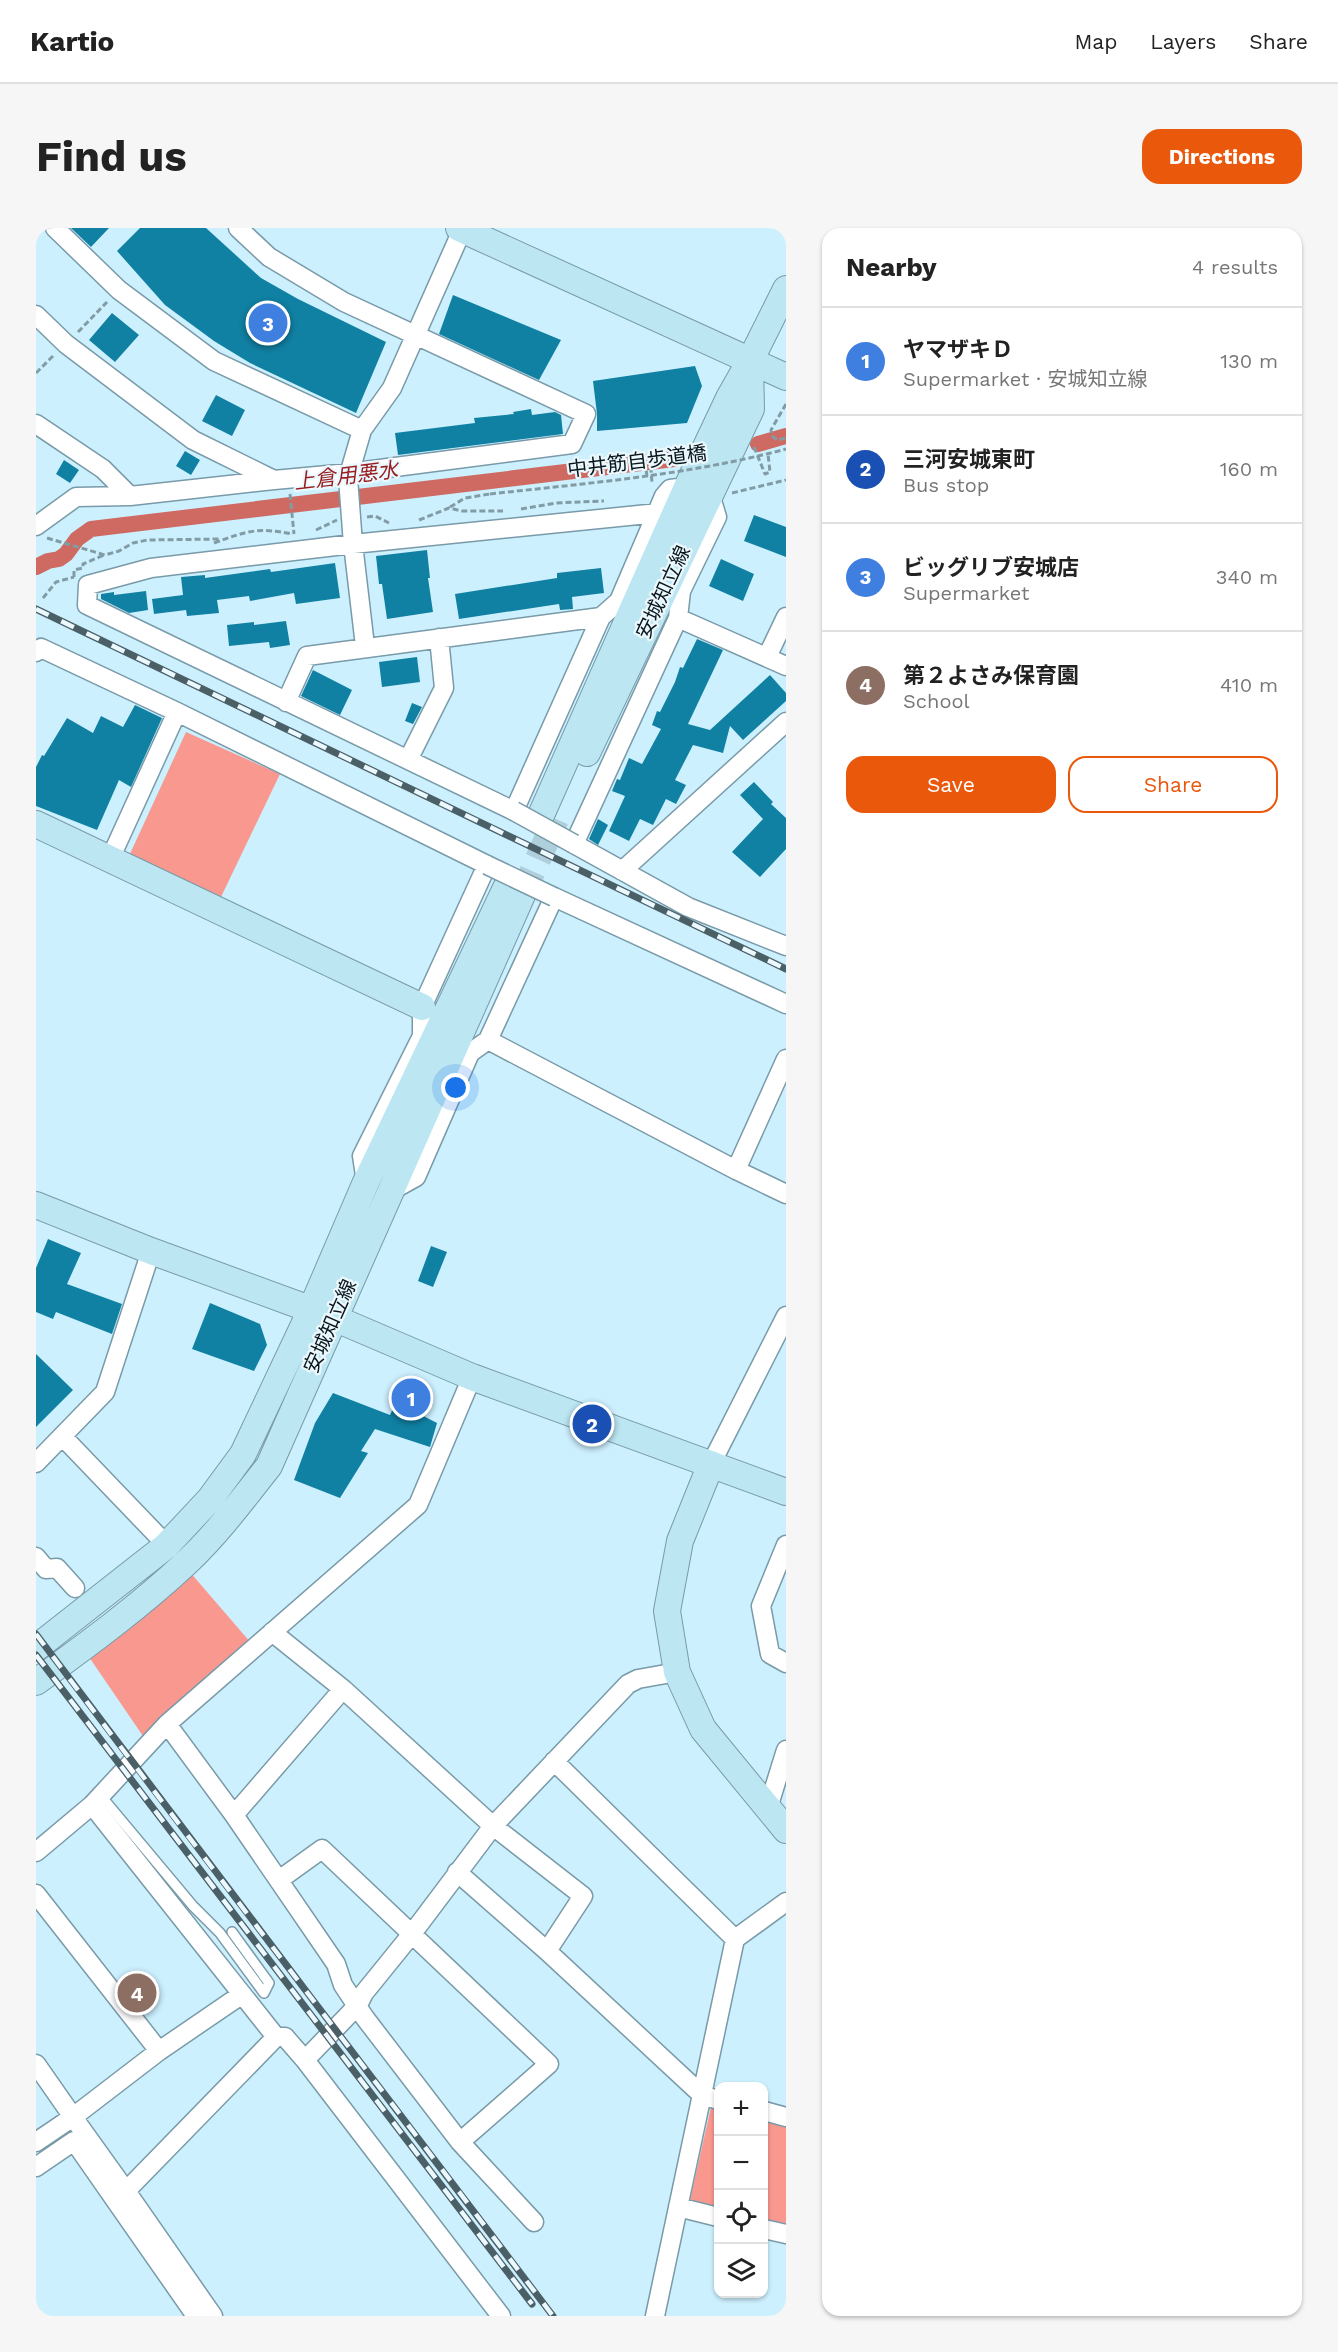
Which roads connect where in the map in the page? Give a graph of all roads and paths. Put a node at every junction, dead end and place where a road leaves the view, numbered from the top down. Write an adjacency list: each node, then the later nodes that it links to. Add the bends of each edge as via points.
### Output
1 (55, 228): 11 (street, via 119,290 214,361)
2 (238, 228): 6 (street, via 269,257 344,302)
3 (461, 228): 6 (street); 7 (main road)
4 (786, 289): 7 (main road, 安城知立線)
5 (36, 315): 20 (street, via 66,344 193,440)
6 (417, 337): 11 (street, via 393,388); 17 (street, via 586,414 572,444)
7 (750, 361): 8 (main road); 21 (main road, 安城知立線, via 729,398)
8 (786, 377)
9 (786, 404): 12 (path, via 771,430 777,440)
10 (36, 424): 22 (street, via 103,469)
11 (362, 430): 17 (street)
12 (786, 438)
13 (786, 449): 14 (path, 中井筋自歩道橋, bridge)
14 (768, 454): 15 (path, via 770,472 765,474); 18 (path, 中井筋自歩道橋, bridge)
15 (760, 460)
16 (651, 471): 18 (path, via 650,456 644,457)
17 (348, 476): 20 (street); 27 (street)
18 (647, 476): 24 (path, 中井筋自歩道橋, bridge, via 465,498)
19 (786, 480): 21 (path)
20 (282, 482): 22 (street); 33 (path)
21 (708, 492): 28 (street, via 670,489); 45 (street, via 717,517 681,591); 56 (main road, 安城知立線)
22 (130, 496): 31 (street, via 76,497)
23 (607, 501): 25 (path)
24 (449, 508): 26 (path); 30 (path, 中井筋自歩道橋)
25 (515, 509)
26 (505, 511)
27 (350, 513): 29 (path); 32 (path); 38 (street)
28 (658, 513): 38 (street); 43 (street, via 619,602)
29 (400, 523)
30 (412, 523)
31 (36, 526)
32 (315, 531)
33 (294, 534): 34 (path); 35 (path, via 261,529)
34 (304, 534)
35 (225, 539): 36 (path); 39 (path)
36 (161, 540): 40 (path); 41 (path, via 133,543)
37 (50, 541): 41 (path)
38 (353, 544): 47 (street); 51 (street, via 151,568 88,585 87,605)
39 (206, 546)
40 (161, 547)
41 (105, 555): 42 (path, via 74,570 74,577 56,582)
42 (44, 598)
43 (601, 617): 46 (street); 55 (street)
44 (786, 617): 49 (street)
45 (678, 618): 49 (street); 58 (street)
46 (439, 638): 47 (street); 54 (street, via 444,688)
47 (365, 646): 51 (street, via 307,656)
48 (36, 652): 52 (street, via 41,648)
49 (767, 657): 50 (street)
50 (786, 666)
51 (286, 702): 54 (street)
52 (177, 712): 59 (street); 60 (street)
53 (786, 722): 61 (street)
54 (409, 758): 55 (street)
55 (514, 811): 58 (street, bridge)
56 (549, 816)
57 (36, 824): 59 (main road)
58 (574, 844): 61 (street)
59 (110, 859): 66 (main road)
60 (487, 864): 63 (street, bridge); 66 (street)
61 (622, 871): 64 (street, via 688,907)
62 (514, 892): 70 (main road, 安城知立線)
63 (554, 897): 65 (street); 67 (street)
64 (786, 946)
65 (786, 1004)
66 (423, 1007): 70 (street, via 422,1036 362,1156)
67 (488, 1040): 69 (street); 70 (street, via 470,1053 416,1177)
68 (786, 1059): 69 (street)
69 (735, 1170): 71 (street)
70 (378, 1187): 74 (main road, 安城知立線)
71 (786, 1194)
72 (36, 1205): 73 (main road)
73 (151, 1251): 74 (main road); 77 (street, via 105,1392)
74 (322, 1314): 76 (main road); 86 (main road, 安城知立線, via 243,1454 210,1499 166,1546); 89 (main road, 安城知立線, via 269,1466 187,1563)
75 (786, 1316): 79 (street)
76 (472, 1377): 79 (main road); 85 (street, via 418,1505)
77 (62, 1436): 78 (street); 81 (street)
78 (36, 1463)
79 (711, 1464): 80 (main road); 88 (main road, via 680,1541 667,1611)
80 (786, 1492)
81 (157, 1535)
82 (786, 1545): 87 (street, via 761,1606 770,1654)
83 (36, 1557): 84 (street, via 46,1569 57,1568)
84 (75, 1588)
85 (272, 1632): 90 (street); 91 (street)
86 (36, 1648)
87 (786, 1664)
88 (677, 1672): 93 (street, via 628,1684); 95 (main road, via 703,1730)
89 (36, 1682)
90 (343, 1689): 96 (street); 97 (street)
91 (167, 1724): 94 (street); 96 (street)
92 (786, 1750): 95 (street)
93 (554, 1761): 97 (street); 106 (street)
94 (96, 1801): 99 (street); 104 (lane, via 220,1933 264,1993 268,1983); 108 (street)
95 (768, 1808): 98 (main road)
96 (234, 1815): 101 (street)
97 (493, 1826): 100 (street); 107 (street, via 583,1896)
98 (786, 1830)
99 (36, 1852)
100 (457, 1872): 105 (street); 107 (street)
101 (279, 1880): 105 (street, via 322,1849); 109 (street, via 336,1964 343,1985)
102 (36, 1894): 111 (street)
103 (786, 1902): 106 (street)
104 (231, 1932)
105 (411, 1935): 109 (street); 119 (street, via 549,2064)
106 (735, 1940): 114 (street)
107 (547, 1951): 114 (street)
108 (241, 1995): 110 (street); 111 (street)
109 (358, 2005): 112 (street); 119 (street)
110 (276, 2037): 112 (street, via 285,2037); 121 (street)
111 (159, 2051): 116 (street)
112 (305, 2060): 129 (street)
113 (36, 2064): 116 (street)
114 (710, 2098): 122 (street)
115 (768, 2112): 117 (street)
116 (73, 2117): 118 (street); 121 (street)
117 (786, 2117)
118 (36, 2142)
119 (460, 2142): 124 (street)
120 (36, 2167): 127 (street, via 74,2141)
121 (126, 2191): 128 (street)
122 (678, 2207): 123 (street); 130 (street)
123 (714, 2216)
124 (534, 2222)
125 (768, 2230): 126 (street)
126 (786, 2234)
127 (196, 2316)
128 (213, 2316)
129 (501, 2316)
130 (655, 2316)

